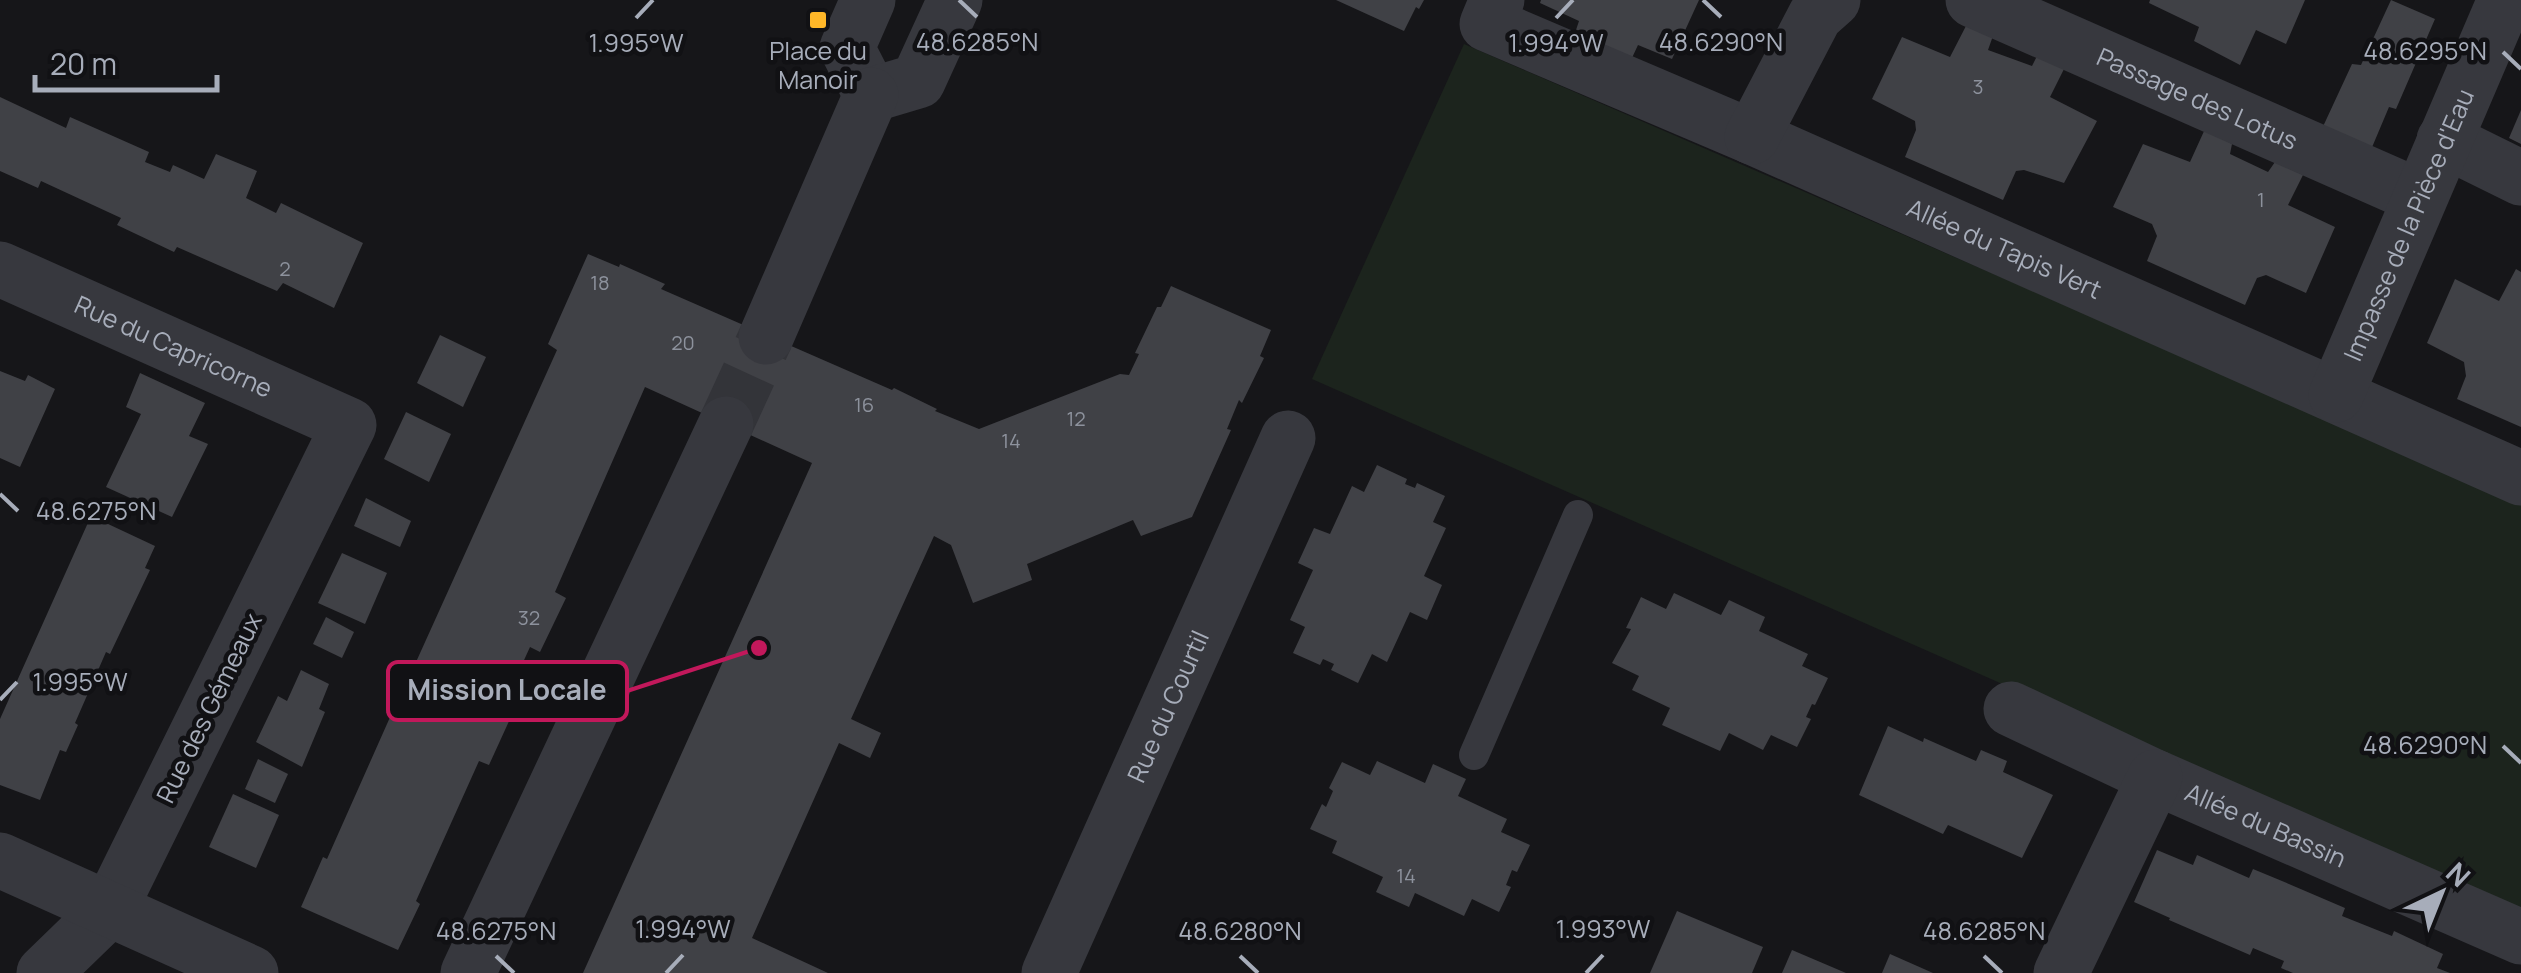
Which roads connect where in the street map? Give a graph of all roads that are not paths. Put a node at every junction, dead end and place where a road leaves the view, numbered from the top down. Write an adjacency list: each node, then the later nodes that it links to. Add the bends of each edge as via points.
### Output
1 (868, 0): 7 (street, via 846,48)
2 (954, 0): 7 (street, via 918,82)
3 (1833, 0): 8 (street, via 1815,16)
4 (1974, 0): 11 (street, Passage des Lotus)
5 (2504, 0): 9 (street, Impasse de la Pièce d'Eau)
6 (1492, 12): 8 (street, Allée du Tapis Vert)
7 (870, 95): 13 (street)
8 (1752, 138): 14 (street, Allée du Tapis Vert)
9 (2444, 140): 10 (street); 11 (street, Impasse de la Pièce d'Eau)
10 (2521, 178)
11 (2420, 197): 14 (street, Impasse de la Pièce d'Eau)
12 (0, 269): 16 (street, Rue du Capricorne)
13 (766, 336)
14 (2336, 395): 18 (street, Allée du Tapis Vert)
15 (726, 424): 28 (street)
16 (349, 425): 24 (street, Rue des Gémeaux)
17 (1288, 438): 29 (street, Rue du Courtil)
18 (2521, 478)
19 (1578, 515): 21 (lane)
20 (2011, 709): 22 (street, Allée du Bassin)
21 (1474, 755)
22 (2155, 777): 25 (street, Allée du Bassin); 30 (street)
23 (0, 860): 24 (street)
24 (110, 909): 26 (street, Rue des Gémeaux); 27 (street)
25 (2521, 937)
26 (44, 973)
27 (251, 973)
28 (468, 973)
29 (1049, 973)
30 (2062, 973)

